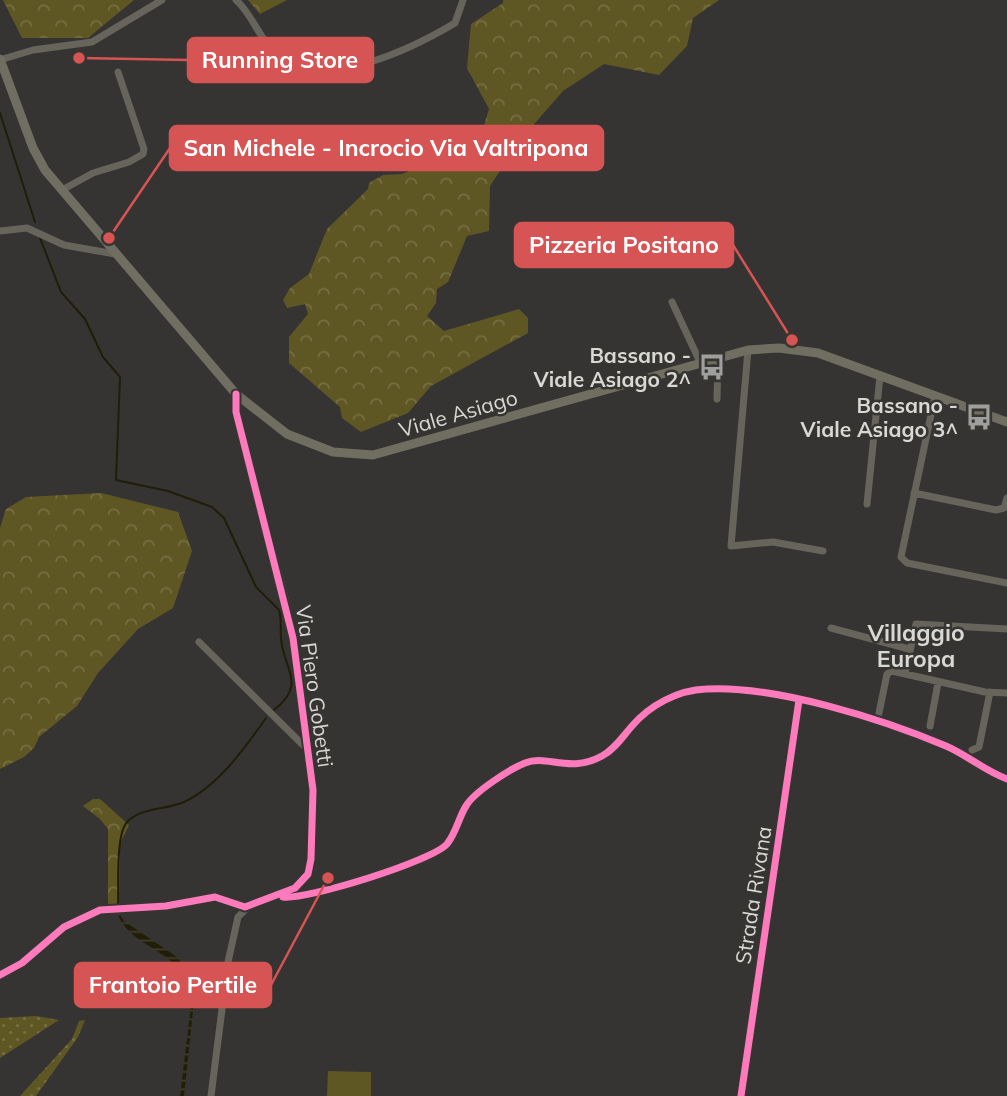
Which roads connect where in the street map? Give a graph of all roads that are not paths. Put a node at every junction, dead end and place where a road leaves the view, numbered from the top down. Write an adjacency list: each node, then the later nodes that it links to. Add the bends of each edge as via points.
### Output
1 (162, 0): 4 (street, via 92,42)
2 (236, 0): 3 (street, via 278,56 310,71 374,61 418,46 455,23)
3 (463, 0)
4 (0, 60): 6 (main road, Viale Asiago, via 33,148)
5 (118, 72): 6 (street, via 143,153)
6 (62, 190): 8 (main road, Viale Asiago)
7 (0, 232): 8 (street, via 27,228 64,245)
8 (115, 254): 14 (main road, Viale Asiago)
9 (672, 302): 12 (street)
10 (748, 350): 11 (main road, Viale Asiago); 13 (main road, Viale Asiago, via 799,349); 21 (street, via 732,546 773,542)
11 (718, 357): 12 (main road, Viale Asiago); 16 (street)
12 (700, 362): 14 (main road, Viale Asiago, via 373,455 333,452 287,434)
13 (880, 376): 15 (main road, Viale Asiago); 20 (street)
14 (236, 394): 34 (street, Via Piero Gobetti, via 236,412 293,638)
15 (935, 396): 17 (main road, Viale Asiago); 18 (street)
16 (717, 399)
17 (1005, 418)
18 (914, 493): 19 (street, via 996,510 1004,508); 22 (street, via 901,554 904,561)
19 (1007, 498)
20 (867, 504)
21 (822, 551)
22 (1007, 583)
23 (831, 628): 26 (street)
24 (1007, 629): 26 (street, via 917,624)
25 (199, 642): 34 (street)
26 (909, 649): 27 (street)
27 (905, 674): 28 (street); 32 (street, via 887,674)
28 (938, 682): 29 (street); 33 (street)
29 (990, 692): 30 (street); 35 (street, via 979,747)
30 (1007, 693)
31 (799, 700): 36 (street, via 913,733); 37 (street, via 714,688 678,695 645,713 603,755 570,766 534,761 483,789 468,801 446,845 430,855 328,890 287,898); 41 (street, Strada Rivana)
32 (879, 713)
33 (930, 726)
34 (307, 749): 37 (street, Via Piero Gobetti, via 313,790 310,868 295,888)
35 (972, 750)
36 (1007, 779)
37 (273, 896): 38 (street, Via Piero Gobetti)
38 (245, 907): 39 (street, via 215,897 100,910 75,920); 40 (street, via 232,941)
39 (0, 975)
40 (211, 1096)
41 (741, 1096)

